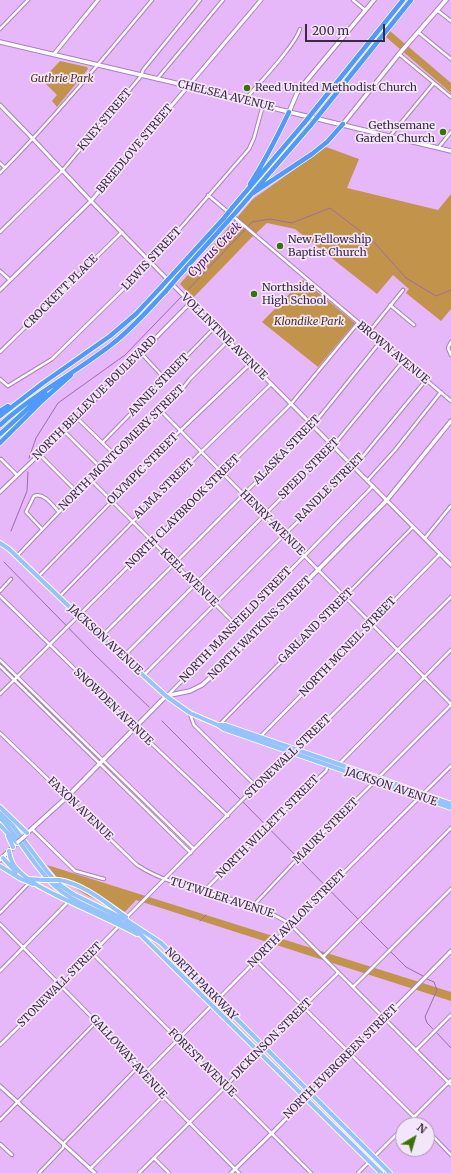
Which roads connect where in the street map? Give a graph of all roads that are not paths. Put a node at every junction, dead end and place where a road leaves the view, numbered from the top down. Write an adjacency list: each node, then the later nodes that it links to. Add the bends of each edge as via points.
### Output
1 (28, 0): 15 (street)
2 (98, 0): 19 (street)
3 (152, 0): 22 (street)
4 (200, 0): 23 (street, KNEY STREET, via 143,70)
5 (224, 0): 24 (street)
6 (261, 0): 26 (street, BREEDLOVE STREET)
7 (353, 0): 12 (street)
8 (374, 0): 12 (main road)
9 (403, 0): 45 (highway, bridge)
10 (411, 0): 42 (highway, bridge)
11 (445, 0): 13 (main road)
12 (365, 10): 31 (main road, via 297,93)
13 (437, 10): 14 (street); 17 (main road)
14 (451, 22)
15 (0, 29)
16 (300, 29): 28 (street, via 285,52)
17 (418, 32): 20 (main road); 21 (street)
18 (0, 42): 19 (main road, CHELSEA AVENUE)
19 (54, 54): 22 (main road, CHELSEA AVENUE)
20 (399, 54): 25 (street); 32 (main road)
21 (451, 59)
22 (98, 65): 23 (main road, CHELSEA AVENUE); 35 (street)
23 (142, 76): 24 (main road, CHELSEA AVENUE); 40 (street, KNEY STREET)
24 (156, 79): 26 (main road, CHELSEA AVENUE)
25 (434, 83): 27 (street); 34 (street)
26 (188, 86): 28 (main road, CHELSEA AVENUE); 44 (street, BREEDLOVE STREET)
27 (451, 97)
28 (245, 100): 30 (main road, CHELSEA AVENUE)
29 (0, 105): 35 (street, VOLLINTINE AVENUE)
30 (263, 105): 31 (main road, CHELSEA AVENUE); 43 (street, LEWIS STREET, via 249,149)
31 (289, 112): 32 (main road, CHELSEA AVENUE); 45 (highway, via 263,165)
32 (342, 124): 34 (main road, CHELSEA AVENUE); 42 (highway, via 327,142 312,154)
33 (451, 132): 36 (street)
34 (390, 136): 36 (main road, CHELSEA AVENUE)
35 (34, 139): 39 (street); 40 (street, VOLLINTINE AVENUE)
36 (439, 148): 37 (main road, CHELSEA AVENUE)
37 (451, 151)
38 (0, 163): 39 (street)
39 (5, 168): 41 (street)
40 (62, 171): 44 (street, VOLLINTINE AVENUE); 46 (street, KNEY STREET)
41 (0, 173)
42 (253, 193): 66 (highway, bridge, via 130,329)
43 (208, 195): 48 (street, LEWIS STREET); 55 (street, BROWN AVENUE)
44 (90, 201): 47 (street, VOLLINTINE AVENUE); 50 (street, BREEDLOVE STREET)
45 (237, 202): 74 (highway, bridge, via 136,314 110,336)
46 (0, 232)
47 (122, 232): 48 (street, VOLLINTINE AVENUE); 62 (street, CROCKETT PLACE)
48 (151, 262): 53 (street, VOLLINTINE AVENUE); 69 (street, LEWIS STREET, via 52,359 8,386)
49 (0, 271): 50 (street)
50 (10, 280): 51 (street, BREEDLOVE STREET)
51 (0, 290)
52 (403, 290): 54 (street)
53 (190, 303): 57 (street, VOLLINTINE AVENUE); 63 (street, NORTH BELLEVUE BOULEVARD)
54 (390, 305): 56 (street); 58 (street)
55 (358, 323): 58 (street, BROWN AVENUE); 76 (street, NORTH CLAYBROOK STREET)
56 (414, 325)
57 (214, 328): 59 (street, VOLLINTINE AVENUE); 70 (street, ANNIE STREET)
58 (369, 332): 60 (street, BROWN AVENUE)
59 (228, 341): 67 (street, VOLLINTINE AVENUE); 78 (street, NORTH MONTGOMERY STREET)
60 (380, 342): 65 (street, BROWN AVENUE); 83 (street, ALASKA STREET)
61 (451, 342): 64 (street, via 448,348)
62 (0, 352)
63 (141, 353): 70 (street); 80 (street, NORTH BELLEVUE BOULEVARD)
64 (451, 355)
65 (403, 361): 71 (street, BROWN AVENUE); 89 (street, SPEED STREET)
66 (86, 362): 68 (highway); 88 (highway)
67 (250, 364): 72 (street, VOLLINTINE AVENUE); 85 (street, OLYMPIC STREET)
68 (79, 368): 82 (highway, via 33,398); 86 (highway, via 39,398)
69 (0, 379)
70 (165, 379): 87 (street, ANNIE STREET)
71 (426, 380): 73 (street, BROWN AVENUE); 94 (street, RANDLE STREET)
72 (271, 384): 76 (street, VOLLINTINE AVENUE); 90 (street, ALMA STREET)
73 (440, 392): 75 (street, BROWN AVENUE); 99 (street)
74 (18, 401): 77 (highway); 79 (highway)
75 (451, 401)
76 (291, 404): 83 (street, VOLLINTINE AVENUE); 96 (street, NORTH CLAYBROOK STREET)
77 (0, 411)
78 (160, 411): 85 (street, HENRY AVENUE); 92 (street, NORTH MONTGOMERY STREET)
79 (0, 417)
80 (77, 418): 84 (street, NORTH BELLEVUE BOULEVARD); 87 (street)
81 (451, 421): 105 (main road, NORTH WATKINS STREET)
82 (0, 425)
83 (313, 426): 89 (street, VOLLINTINE AVENUE); 103 (street, ALASKA STREET)
84 (64, 431): 91 (street, NORTH BELLEVUE BOULEVARD); 95 (street)
85 (180, 431): 90 (street, HENRY AVENUE); 104 (street, OLYMPIC STREET)
86 (0, 434)
87 (103, 442): 92 (street)
88 (0, 443)
89 (333, 446): 94 (street, VOLLINTINE AVENUE); 108 (street, SPEED STREET)
90 (201, 452): 96 (street, HENRY AVENUE); 109 (street, ALMA STREET)
91 (40, 454): 97 (street, NORTH BELLEVUE BOULEVARD); 102 (street)
92 (116, 456): 95 (street, NORTH MONTGOMERY STREET)
93 (1, 459): 97 (street)
94 (354, 467): 99 (street, VOLLINTINE AVENUE); 112 (street, RANDLE STREET)
95 (102, 469): 98 (street, NORTH MONTGOMERY STREET)
96 (222, 473): 103 (street, HENRY AVENUE); 114 (street, NORTH CLAYBROOK STREET)
97 (17, 475): 101 (street, NORTH BELLEVUE BOULEVARD)
98 (91, 480): 102 (street, NORTH MONTGOMERY STREET); 104 (street, KEEL AVENUE)
99 (367, 481): 100 (street, VOLLINTINE AVENUE)
100 (373, 486): 105 (street, VOLLINTINE AVENUE); 118 (street, NORTH MANSFIELD STREET)
101 (0, 492)
102 (78, 494): 107 (street, NORTH MONTGOMERY STREET)
103 (243, 494): 108 (street, HENRY AVENUE); 119 (street, ALASKA STREET)
104 (112, 500): 109 (street, KEEL AVENUE); 122 (street, OLYMPIC STREET)
105 (386, 500): 110 (street, VOLLINTINE AVENUE); 121 (main road, NORTH WATKINS STREET)
106 (451, 506): 113 (street)
107 (59, 512): 111 (street, NORTH MONTGOMERY STREET); 111 (street, via 41,495 34,496 26,512)
108 (263, 515): 112 (street, HENRY AVENUE); 124 (street, SPEED STREET)
109 (132, 521): 114 (street, KEEL AVENUE); 127 (street, ALMA STREET)
110 (413, 527): 113 (street, VOLLINTINE AVENUE); 128 (street, GARLAND STREET)
111 (42, 530): 117 (street, NORTH MONTGOMERY STREET)
112 (284, 535): 118 (street, HENRY AVENUE); 130 (street, RANDLE STREET)
113 (425, 538): 116 (street, VOLLINTINE AVENUE)
114 (153, 542): 119 (street, KEEL AVENUE); 131 (street, NORTH CLAYBROOK STREET)
115 (0, 543): 117 (main road, JACKSON AVENUE)
116 (440, 554): 120 (street, VOLLINTINE AVENUE); 132 (street, NORTH MCNEIL STREET)
117 (17, 556): 122 (main road, JACKSON AVENUE)
118 (304, 556): 121 (street, HENRY AVENUE); 133 (street, NORTH MANSFIELD STREET)
119 (175, 563): 124 (street, KEEL AVENUE); 134 (street, ALASKA STREET)
120 (451, 565)
121 (318, 571): 128 (street, HENRY AVENUE); 146 (main road, NORTH WATKINS STREET, via 202,685 190,691)
122 (38, 577): 127 (main road, JACKSON AVENUE)
123 (11, 580): 125 (street)
124 (195, 584): 130 (street, KEEL AVENUE); 138 (street, SPEED STREET)
125 (0, 591)
126 (0, 596): 135 (street, SNOWDEN AVENUE)
127 (59, 597): 131 (main road, JACKSON AVENUE)
128 (344, 597): 132 (street, HENRY AVENUE); 151 (street, GARLAND STREET)
129 (451, 597): 136 (street, STONEWALL STREET)
130 (215, 604): 133 (street, KEEL AVENUE); 141 (street, RANDLE STREET)
131 (79, 616): 134 (main road, JACKSON AVENUE); 135 (street, NORTH CLAYBROOK STREET)
132 (371, 623): 136 (street, HENRY AVENUE); 154 (street, NORTH MCNEIL STREET)
133 (236, 625): 146 (street, NORTH MANSFIELD STREET)
134 (101, 637): 138 (main road, JACKSON AVENUE)
135 (49, 645): 142 (street, NORTH CLAYBROOK STREET); 152 (street, SNOWDEN AVENUE)
136 (398, 650): 143 (street, HENRY AVENUE); 155 (street, STONEWALL STREET)
137 (451, 650): 143 (street)
138 (123, 657): 141 (main road, JACKSON AVENUE)
139 (0, 660): 142 (street)
140 (0, 666): 144 (street)
141 (144, 675): 146 (main road, JACKSON AVENUE)
142 (17, 676): 144 (street, NORTH CLAYBROOK STREET); 149 (street)
143 (424, 676): 147 (street, HENRY AVENUE); 159 (street)
144 (14, 680): 145 (street, NORTH CLAYBROOK STREET); 150 (street)
145 (0, 694)
146 (166, 696): 148 (main road, JACKSON AVENUE); 152 (main road)
147 (451, 704): 161 (street, MAURY STREET)
148 (190, 713): 151 (main road, JACKSON AVENUE); 163 (street, via 194,726)
149 (58, 717): 150 (street); 157 (street)
150 (55, 720): 157 (street)
151 (218, 725): 154 (main road, JACKSON AVENUE)
152 (134, 727): 157 (main road); 174 (street, SNOWDEN AVENUE)
153 (0, 733): 165 (street, FAXON AVENUE)
154 (258, 739): 155 (main road, JACKSON AVENUE); 156 (main road, JACKSON AVENUE)
155 (296, 750): 156 (street, STONEWALL STREET); 158 (main road, JACKSON AVENUE)
156 (290, 752): 158 (main road, JACKSON AVENUE); 163 (street, STONEWALL STREET)
157 (101, 762): 165 (main road); 168 (street); 170 (street)
158 (330, 763): 159 (main road, JACKSON AVENUE); 190 (street, NORTH WILLETT STREET, via 326,771)
159 (337, 766): 161 (main road, JACKSON AVENUE); 162 (main road, JACKSON AVENUE)
160 (451, 766): 164 (street, NORTH AVALON STREET)
161 (379, 778): 162 (street, MAURY STREET); 164 (main road, JACKSON AVENUE)
162 (375, 782): 164 (main road, JACKSON AVENUE); 192 (street, MAURY STREET)
163 (257, 787): 174 (street, STONEWALL STREET)
164 (421, 795): 166 (main road, JACKSON AVENUE); 169 (main road, JACKSON AVENUE); 197 (street, NORTH AVALON STREET)
165 (67, 797): 177 (main road); 187 (street, FAXON AVENUE, via 137,864)
166 (451, 804)
167 (0, 807): 179 (main road)
168 (151, 807): 170 (street); 171 (street)
169 (451, 808)
170 (148, 810): 173 (street)
171 (155, 811): 173 (street); 181 (street)
172 (0, 813): 198 (main road, NORTH PARKWAY, via 57,883)
173 (152, 814): 183 (street)
174 (228, 816): 181 (street, STONEWALL STREET)
175 (0, 818): 199 (main road, NORTH PARKWAY, via 56,887 130,926)
176 (0, 825): 180 (main road)
177 (32, 828): 179 (main road); 186 (street, via 75,871)
178 (451, 828): 203 (street)
179 (26, 834): 180 (main road, bridge)
180 (16, 844): 182 (main road)
181 (194, 849): 183 (street, STONEWALL STREET)
182 (9, 851): 184 (main road); 188 (main road, via 13,864)
183 (191, 853): 187 (street, STONEWALL STREET)
184 (1, 859): 188 (main road)
185 (0, 866): 188 (main road)
186 (104, 879)
187 (164, 879): 190 (street, TUTWILER AVENUE); 194 (street, STONEWALL STREET)
188 (30, 881): 191 (main road); 193 (street); 194 (main road, bridge, via 69,882 95,895)
189 (451, 889): 208 (street)
190 (204, 891): 192 (street, TUTWILER AVENUE)
191 (69, 902): 196 (main road); 200 (street)
192 (253, 906): 197 (street, TUTWILER AVENUE, via 274,914)
193 (0, 913)
194 (127, 918): 198 (main road)
195 (0, 924): 200 (street, GALLOWAY AVENUE)
196 (120, 924): 199 (main road); 202 (street, STONEWALL STREET)
197 (291, 925): 203 (street, TUTWILER AVENUE); 204 (street, NORTH AVALON STREET)
198 (146, 932): 209 (main road, NORTH PARKWAY)
199 (144, 938): 210 (main road, NORTH PARKWAY)
200 (24, 948): 205 (street); 207 (street, GALLOWAY AVENUE)
201 (451, 951): 213 (street, NORTH EVERGREEN STREET)
202 (92, 953): 207 (street, STONEWALL STREET); 215 (street, FOREST AVENUE)
203 (323, 957): 206 (street, TUTWILER AVENUE)
204 (256, 960): 209 (street, NORTH AVALON STREET); 211 (street)
205 (0, 971)
206 (338, 973): 208 (street, TUTWILER AVENUE); 211 (street, DICKINSON STREET)
207 (61, 985): 214 (street, GALLOWAY AVENUE); 216 (street, STONEWALL STREET)
208 (353, 987): 213 (street, TUTWILER AVENUE)
209 (216, 1000): 210 (street, NORTH AVALON STREET); 217 (main road, NORTH PARKWAY)
210 (212, 1005): 215 (street, NORTH AVALON STREET); 219 (main road, NORTH PARKWAY)
211 (303, 1007): 217 (street, DICKINSON STREET); 220 (street)
212 (451, 1015): 218 (street)
213 (385, 1018): 218 (street, TUTWILER AVENUE); 220 (street, NORTH EVERGREEN STREET)
214 (97, 1021): 221 (street, GALLOWAY AVENUE); 229 (street)
215 (178, 1040): 222 (street, NORTH AVALON STREET); 225 (street, FOREST AVENUE)
216 (0, 1045)
217 (263, 1046): 219 (street, DICKINSON STREET); 226 (main road, NORTH PARKWAY)
218 (417, 1049): 223 (street, TUTWILER AVENUE)
219 (258, 1051): 225 (street, DICKINSON STREET); 228 (main road, NORTH PARKWAY)
220 (350, 1054): 226 (street, NORTH EVERGREEN STREET); 230 (street)
221 (138, 1067): 222 (street, GALLOWAY AVENUE); 237 (street)
222 (144, 1074): 227 (street, GALLOWAY AVENUE)
223 (450, 1082): 230 (street)
224 (0, 1087): 229 (street)
225 (225, 1087): 232 (street, DICKINSON STREET); 233 (street, FOREST AVENUE)
226 (310, 1093): 228 (street, NORTH EVERGREEN STREET); 240 (main road, NORTH PARKWAY)
227 (163, 1096): 232 (street, GALLOWAY AVENUE); 243 (street)
228 (305, 1099): 233 (street, NORTH EVERGREEN STREET); 242 (main road, NORTH PARKWAY)
229 (18, 1102): 231 (street); 237 (street)
230 (414, 1117)
231 (0, 1120)
232 (189, 1122): 241 (street, DICKINSON STREET); 244 (street, GALLOWAY AVENUE)
233 (272, 1133): 244 (street, NORTH EVERGREEN STREET); 251 (street, FOREST AVENUE)
234 (395, 1136): 240 (street)
235 (435, 1138): 238 (street)
236 (0, 1144): 239 (street)
237 (64, 1144): 243 (street); 245 (street)
238 (451, 1154)
239 (12, 1155)
240 (374, 1156): 242 (street); 254 (main road, NORTH PARKWAY)
241 (154, 1158): 247 (street, DICKINSON STREET); 248 (street)
242 (369, 1161): 252 (street); 253 (main road, NORTH PARKWAY)
243 (90, 1169): 246 (street)
244 (235, 1169): 249 (street, NORTH EVERGREEN STREET); 250 (street, GALLOWAY AVENUE)
245 (39, 1173)
246 (95, 1173)
247 (139, 1173)
248 (169, 1173)
249 (231, 1173)
250 (239, 1173)
251 (311, 1173)
252 (358, 1173)
253 (381, 1173)
254 (390, 1173)

